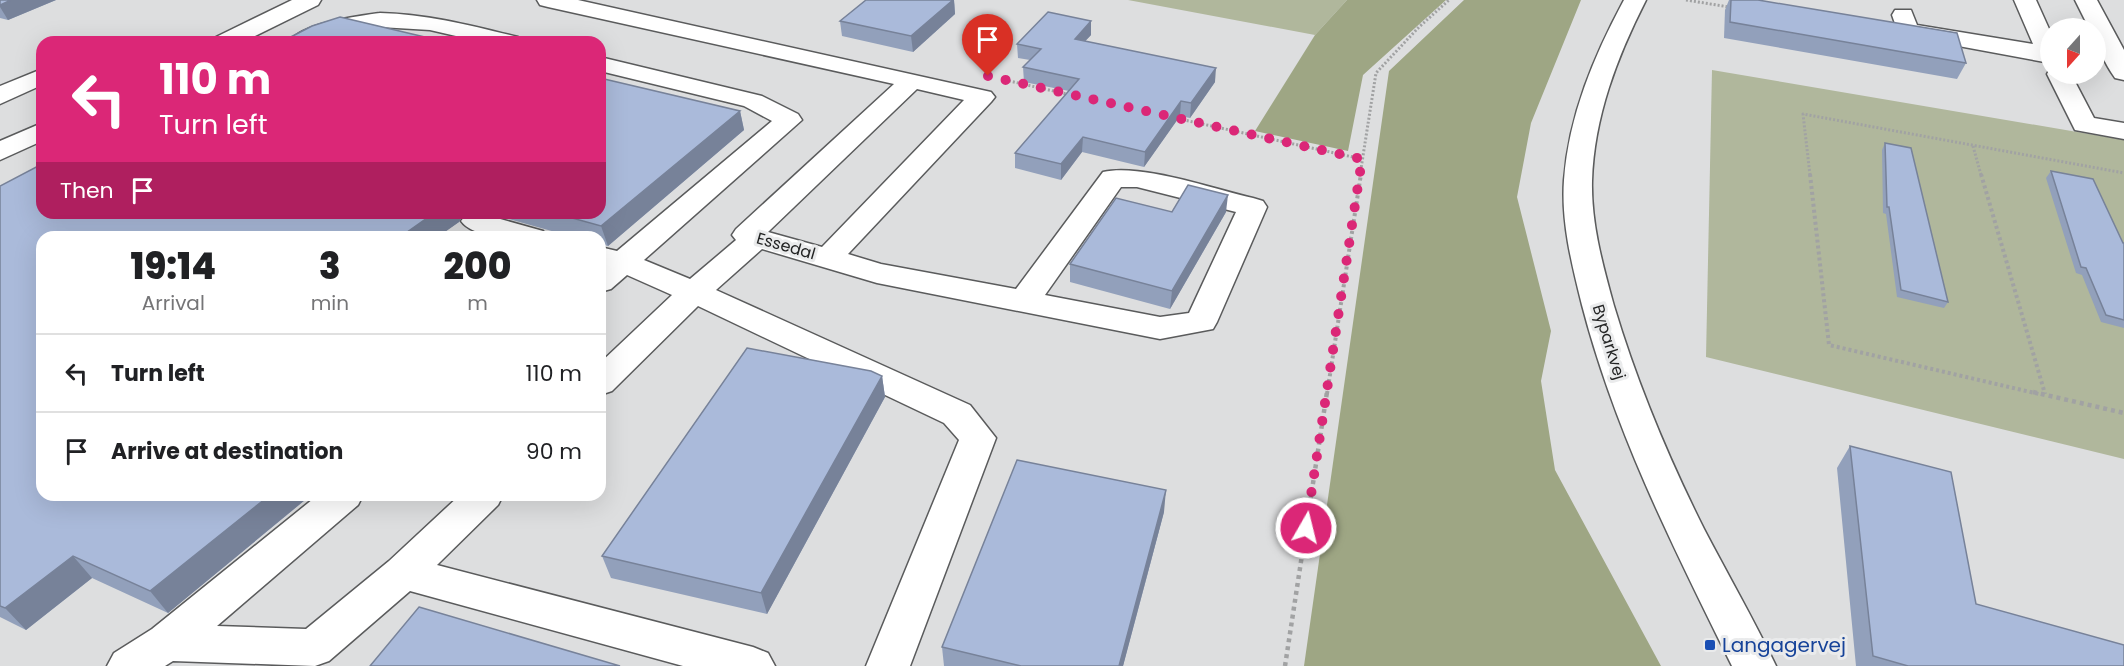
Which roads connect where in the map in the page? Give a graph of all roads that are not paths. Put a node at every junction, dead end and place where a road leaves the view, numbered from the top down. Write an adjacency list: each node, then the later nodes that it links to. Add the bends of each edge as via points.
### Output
1 (310, 0): 8 (street)
2 (548, 0): 15 (street, Essedal)
3 (1635, 0): 38 (street, Byparkvej, via 1616,34 1584,131 1577,181 1583,245 1622,386 1698,555)
4 (2025, 0): 7 (street)
5 (2086, 0): 13 (street)
6 (1903, 15): 11 (street, via 1907,30)
7 (2040, 33)
8 (236, 36)
9 (313, 36): 10 (street, via 353,21 385,18 430,23)
10 (485, 36)
11 (2040, 58)
12 (606, 65): 27 (street, via 753,100 789,120)
13 (2124, 73)
14 (36, 79): 17 (street)
15 (912, 81): 25 (street, Essedal, via 747,235); 26 (street, Essedal, via 982,97)
16 (2064, 84): 20 (street, via 2084,124)
17 (0, 96)
18 (0, 116): 19 (street)
19 (36, 128)
20 (2124, 131)
21 (36, 133): 22 (street)
22 (0, 152)
23 (476, 221): 24 (street)
24 (511, 231)
25 (757, 238): 26 (street, Essedal); 28 (street)
26 (828, 258): 29 (street, via 878,273)
27 (608, 267): 28 (street)
28 (694, 292): 30 (street); 37 (street, via 957,414 978,438)
29 (1024, 301): 29 (street, via 1113,178 1137,179 1253,207 1201,322 1160,328)
30 (606, 377)
31 (337, 501): 34 (street)
32 (478, 501): 33 (street)
33 (403, 573): 34 (street, via 314,648); 36 (street)
34 (167, 642): 35 (street)
35 (129, 666)
36 (753, 666)
37 (888, 666)
38 (1754, 666)

